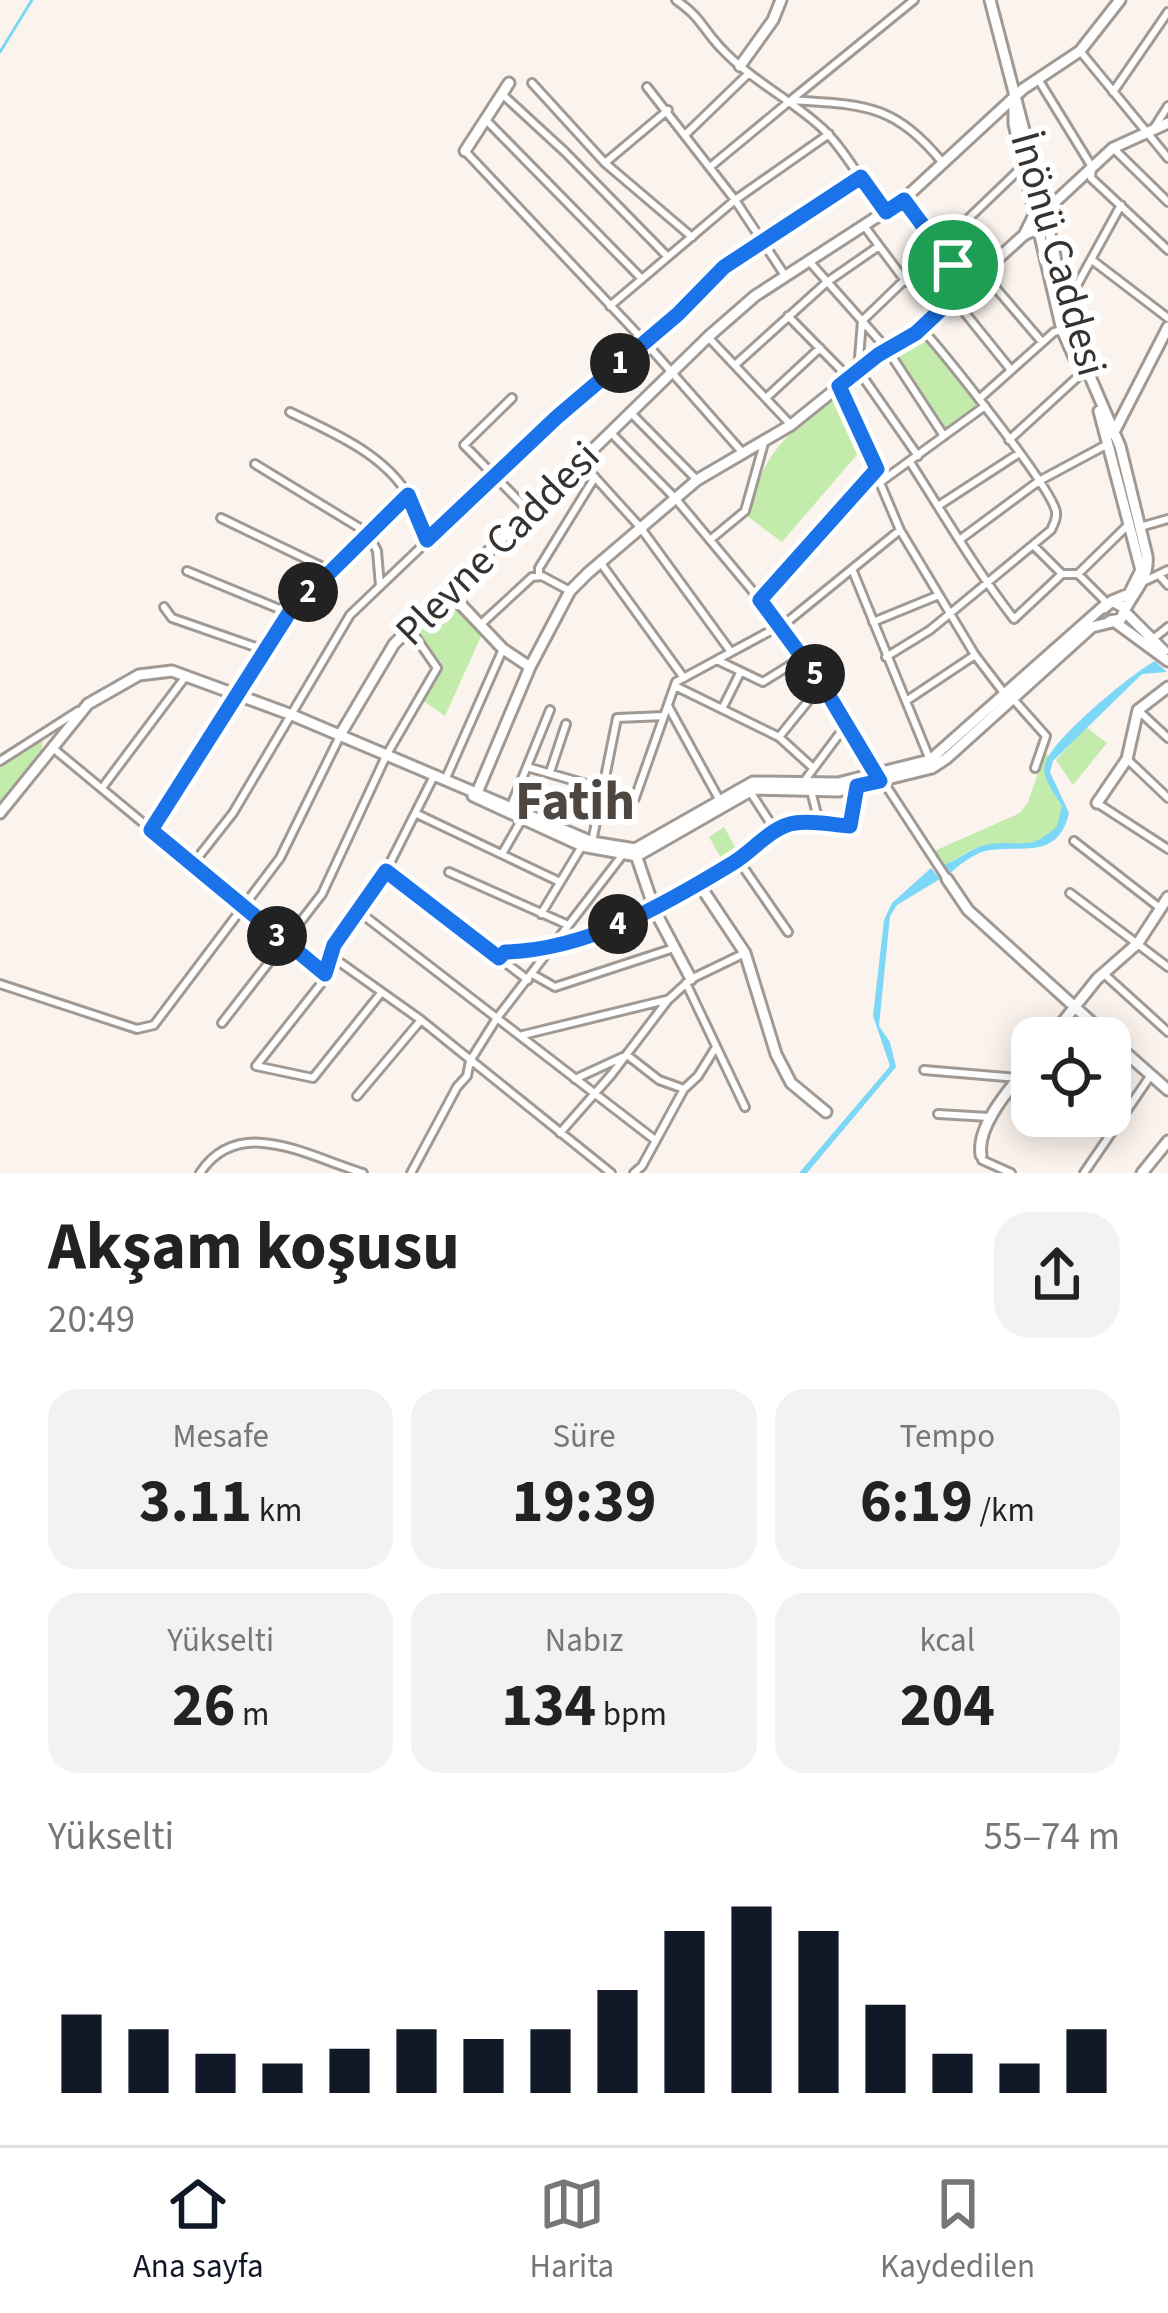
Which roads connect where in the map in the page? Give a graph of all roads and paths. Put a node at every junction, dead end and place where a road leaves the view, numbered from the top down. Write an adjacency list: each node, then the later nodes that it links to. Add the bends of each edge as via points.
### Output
1 (676, 0): 8 (street, via 701,17)
2 (781, 0): 8 (street)
3 (914, 0): 15 (street)
4 (990, 0): 16 (street, İnönü Caddesi)
5 (1120, 0): 7 (street, Plevne Caddesi)
6 (1168, 12): 13 (street)
7 (1080, 50): 9 (street, Plevne Caddesi); 13 (street)
8 (744, 70): 15 (street); 22 (street)
9 (1038, 79): 16 (street, Plevne Caddesi); 31 (street)
10 (509, 83): 14 (street)
11 (532, 83): 27 (street)
12 (647, 87): 18 (street)
13 (1114, 92): 21 (street)
14 (502, 94): 19 (street); 48 (street)
15 (791, 100): 23 (street); 28 (street, via 885,112 915,130); 30 (street)
16 (1014, 101): 28 (street, Plevne Caddesi); 29 (street, İnönü Caddesi); 38 (street, İnönü Caddesi)
17 (1168, 106): 21 (street)
18 (668, 110): 22 (street); 27 (street)
19 (485, 119): 25 (street); 53 (street)
20 (1168, 123): 21 (street)
21 (1149, 130): 24 (street); 26 (street)
22 (686, 134): 30 (street)
23 (829, 134): 32 (street); 33 (street)
24 (1113, 148): 31 (street); 36 (street)
25 (465, 151): 58 (street)
26 (1168, 158)
27 (605, 163): 43 (street)
28 (944, 165): 34 (street, Plevne Caddesi)
29 (1023, 166): 38 (street, İnönü Caddesi); 46 (street)
30 (710, 167): 33 (street)
31 (1091, 167): 35 (street); 37 (street, via 1091,178)
32 (861, 177): 39 (street); 44 (street)
33 (735, 200): 43 (street); 44 (street)
34 (904, 200): 39 (street, Plevne Caddesi); 46 (street)
35 (1056, 201): 38 (street); 40 (street)
36 (1168, 202)
37 (1121, 205): 47 (street); 50 (street)
38 (1039, 210): 40 (street, İnönü Caddesi); 42 (street)
39 (886, 212): 41 (street, Plevne Caddesi)
40 (1043, 224): 42 (street); 59 (street, İnönü Caddesi); 64 (street, İnönü Caddesi)
41 (864, 226): 45 (street); 49 (street, Plevne Caddesi)
42 (1024, 235): 51 (street)
43 (692, 238): 48 (street)
44 (762, 242): 52 (street); 67 (street)
45 (879, 246): 54 (street); 55 (street)
46 (941, 247): 54 (street); 56 (street)
47 (1168, 250)
48 (668, 256): 53 (street)
49 (808, 260): 52 (street, Plevne Caddesi); 55 (street)
50 (1091, 260): 59 (street); 61 (street)
51 (982, 272): 56 (street); 68 (street)
52 (786, 277): 66 (street, Plevne Caddesi)
53 (642, 279): 58 (street)
54 (906, 281): 62 (street)
55 (827, 282): 60 (street); 62 (street)
56 (967, 285): 57 (street)
57 (952, 298): 63 (street); 73 (street)
58 (610, 307): 67 (street)
59 (1065, 308): 85 (street, İnönü Caddesi)
60 (788, 315): 69 (street); 71 (street)
61 (1168, 318)
62 (862, 321): 70 (street); 72 (street)
63 (921, 328): 70 (street); 79 (street)
64 (1062, 330): 68 (street); 74 (street, İnönü Caddesi)
65 (1167, 332): 85 (street)
66 (706, 336): 71 (street); 75 (street, Plevne Caddesi)
67 (645, 342): 75 (street); 95 (street)
68 (1042, 343): 73 (street)
69 (820, 348): 76 (street); 78 (street)
70 (887, 350): 72 (street); 84 (street)
71 (735, 365): 78 (street)
72 (858, 370): 76 (street); 90 (street)
73 (1011, 371): 79 (street)
74 (1082, 373): 85 (street, İnönü Caddesi); 86 (street)
75 (671, 375): 81 (street, Plevne Caddesi); 88 (street)
76 (844, 382): 82 (street); 94 (street)
77 (512, 398): 95 (street, via 464,445)
78 (766, 398): 82 (street)
79 (982, 403): 84 (street); 86 (street)
80 (290, 412): 99 (street, via 338,434)
81 (631, 413): 83 (street, Plevne Caddesi); 97 (street)
82 (791, 425): 87 (street)
83 (611, 433): 91 (street, Plevne Caddesi); 100 (street)
84 (944, 436): 90 (street)
85 (1112, 438): 98 (street); 105 (street, İnönü Caddesi)
86 (1009, 440): 89 (street)
87 (764, 443): 88 (street); 111 (street, via 745,512)
88 (743, 453): 97 (street)
89 (1018, 454): 98 (street); 101 (street)
90 (918, 456): 92 (street)
91 (580, 462): 96 (street); 102 (street, Plevne Caddesi)
92 (910, 462): 94 (street); 101 (street)
93 (256, 464): 108 (street)
94 (877, 476): 107 (street); 128 (street)
95 (495, 477): 102 (street); 110 (street)
96 (595, 477): 106 (street); 120 (street)
97 (697, 480): 100 (street)
98 (1039, 482): 109 (street); 112 (street, via 1056,518)
99 (408, 495): 108 (street); 110 (street)
100 (675, 498): 106 (street); 111 (street)
101 (938, 506): 109 (street)
102 (530, 512): 125 (street, Plevne Caddesi)
103 (221, 518): 115 (street)
104 (1168, 519): 105 (street)
105 (1136, 525): 119 (street); 121 (street, İnönü Caddesi); 129 (street, İnönü Caddesi, via 1141,570 1129,594)
106 (640, 527): 113 (street); 143 (street)
107 (900, 530): 114 (street); 127 (street)
108 (368, 533): 115 (street); 124 (street)
109 (962, 538): 122 (street)
110 (427, 540): 124 (street)
111 (710, 540): 128 (street)
112 (1032, 545): 118 (street); 122 (street)
113 (600, 562): 126 (street); 152 (street)
114 (852, 569): 134 (street); 137 (street)
115 (328, 570): 133 (street)
116 (187, 571): 133 (street)
117 (1165, 573): 121 (street); 123 (street)
118 (1062, 574): 119 (street); 122 (street, via 1014,619)
119 (1078, 574): 129 (street)
120 (539, 576): 126 (street); 136 (street)
121 (1145, 581): 131 (street)
122 (986, 582): 132 (street)
123 (1168, 585)
124 (380, 586): 164 (street, via 350,615)
125 (448, 591): 136 (street); 139 (street, Plevne Caddesi)
126 (570, 591): 149 (street)
127 (939, 595): 132 (street); 134 (street)
128 (760, 600): 137 (street)
129 (1108, 603): 131 (street); 135 (street, via 1104,616); 157 (street)
130 (164, 607): 142 (street, via 172,618)
131 (1124, 609): 135 (street); 140 (street)
132 (949, 611): 144 (street); 147 (street)
133 (289, 613): 142 (street)
134 (873, 622): 147 (street)
135 (1114, 622): 145 (street); 157 (street, via 1092,627)
136 (480, 625): 141 (street)
137 (781, 625): 143 (street); 146 (street)
138 (1168, 627): 140 (street)
139 (410, 628): 168 (street, Plevne Caddesi); 172 (street, via 437,668)
140 (1153, 639): 145 (street)
141 (503, 649): 149 (street); 181 (street)
142 (264, 650): 156 (street)
143 (731, 652): 148 (street)
144 (975, 655): 157 (street); 158 (street)
145 (1166, 656)
146 (803, 657): 150 (street, via 763,682); 153 (street)
147 (886, 657): 158 (street)
148 (717, 660): 150 (street); 152 (street)
149 (530, 667): 187 (street)
150 (740, 673): 161 (street)
151 (186, 676): 156 (street); 159 (street, via 155,670); 185 (street)
152 (684, 678): 154 (street)
153 (822, 684): 167 (street); 169 (street)
154 (675, 686): 160 (street); 161 (street)
155 (1168, 687): 163 (street)
156 (236, 695): 164 (street); 196 (street)
157 (1009, 696): 175 (street); 178 (street, via 1046,736); 180 (street, via 932,768)
158 (906, 701): 175 (street)
159 (88, 704): 171 (street); 174 (street)
160 (668, 706): 165 (street); 189 (street)
161 (722, 709): 169 (street)
162 (550, 710): 176 (street)
163 (1138, 710): 170 (street); 173 (street)
164 (292, 715): 168 (street); 204 (street)
165 (664, 716): 183 (street, via 617,718); 183 (street, via 635,797)
166 (566, 724): 179 (street)
167 (846, 725): 177 (street); 180 (street)
168 (340, 735): 172 (street); 212 (street, via 280,858)
169 (779, 737): 177 (street)
170 (1168, 738)
171 (54, 749): 185 (street); 192 (street)
172 (387, 754): 181 (street); 219 (street, via 322,894)
173 (1127, 759): 188 (street); 190 (street)
174 (0, 760)
175 (930, 760): 180 (street)
176 (527, 767): 179 (street); 191 (street)
177 (812, 767): 184 (street)
178 (1035, 768)
179 (550, 773): 183 (street)
180 (879, 777): 182 (street); 184 (street); 207 (street)
181 (439, 778): 187 (street); 193 (street)
182 (857, 786): 184 (street); 195 (street, via 850,826)
183 (605, 787): 199 (street)
184 (806, 788): 186 (street); 189 (street, via 753,782); 195 (street)
185 (101, 790): 196 (street)
186 (750, 791): 197 (street); 201 (street)
187 (476, 795): 191 (street); 194 (street)
188 (1168, 797)
189 (719, 800): 201 (street)
190 (1097, 803): 200 (street)
191 (511, 806): 199 (street)
192 (0, 812)
193 (417, 814): 202 (street); 205 (street)
194 (522, 820): 199 (street); 202 (street)
195 (820, 824): 197 (street)
196 (151, 830): 204 (street)
197 (775, 830): 203 (street)
198 (1074, 841): 211 (street)
199 (587, 844): 201 (street); 208 (street)
200 (1168, 850)
201 (630, 853): 214 (street); 216 (street)
202 (502, 854): 208 (street)
203 (738, 860): 209 (street); 217 (street)
204 (192, 865): 212 (street)
205 (386, 871): 213 (street); 224 (street)
206 (448, 872): 215 (street)
207 (947, 879): 233 (street, via 968,910)
208 (560, 882): 215 (street)
209 (699, 884): 214 (street); 222 (street)
210 (1070, 892): 218 (street)
211 (1165, 903): 218 (street)
212 (243, 909): 219 (street); 230 (street, via 154,1025 137,1029)
213 (357, 910): 223 (street); 236 (street)
214 (655, 911): 220 (street); 221 (street)
215 (541, 914): 216 (street)
216 (567, 925): 221 (street)
217 (788, 932)
218 (1138, 943): 225 (street); 227 (street)
219 (285, 944): 226 (street); 238 (street)
220 (674, 948): 228 (street, via 555,987); 229 (street)
221 (549, 949): 224 (street); 228 (street)
222 (746, 952): 229 (street); 255 (street, via 776,1054 791,1083)
223 (331, 956): 226 (street); 231 (street)
224 (499, 958): 228 (street)
225 (1168, 967)
226 (325, 974): 231 (street, via 259,1070 313,1078)
227 (1104, 974): 233 (street); 239 (street)
228 (530, 977): 236 (street)
229 (688, 981): 232 (street); 241 (street)
230 (0, 984)
231 (381, 993): 237 (street)
232 (668, 1000): 240 (street); 242 (street)
233 (1073, 1006): 234 (street); 235 (street)
234 (1065, 1017)
235 (1086, 1017)
236 (497, 1018): 240 (street); 244 (street)
237 (421, 1020): 244 (street); 253 (street)
238 (222, 1023)
239 (1168, 1032)
240 (524, 1035): 248 (street)
241 (716, 1047): 250 (street); 254 (street)
242 (627, 1055): 248 (street); 250 (street); 252 (street)
243 (1131, 1057): 246 (street)
244 (470, 1060): 258 (street); 264 (street)
245 (924, 1070): 247 (street)
246 (1151, 1075): 251 (street); 268 (street)
247 (1011, 1077)
248 (575, 1079): 252 (street)
249 (1011, 1088): 257 (street)
250 (684, 1089): 259 (street)
251 (1168, 1090)
252 (594, 1095): 258 (street); 259 (street)
253 (357, 1096)
254 (745, 1107)
255 (826, 1112)
256 (938, 1114): 257 (street)
257 (992, 1117): 261 (street)
258 (560, 1132): 265 (street)
259 (655, 1140): 266 (street)
260 (1168, 1141): 269 (street)
261 (981, 1156): 267 (street)
262 (200, 1173): 263 (street, via 212,1154 250,1139)
263 (363, 1173)
264 (412, 1173)
265 (611, 1173)
266 (634, 1173)
267 (1010, 1173)
268 (1084, 1173)
269 (1142, 1173)

